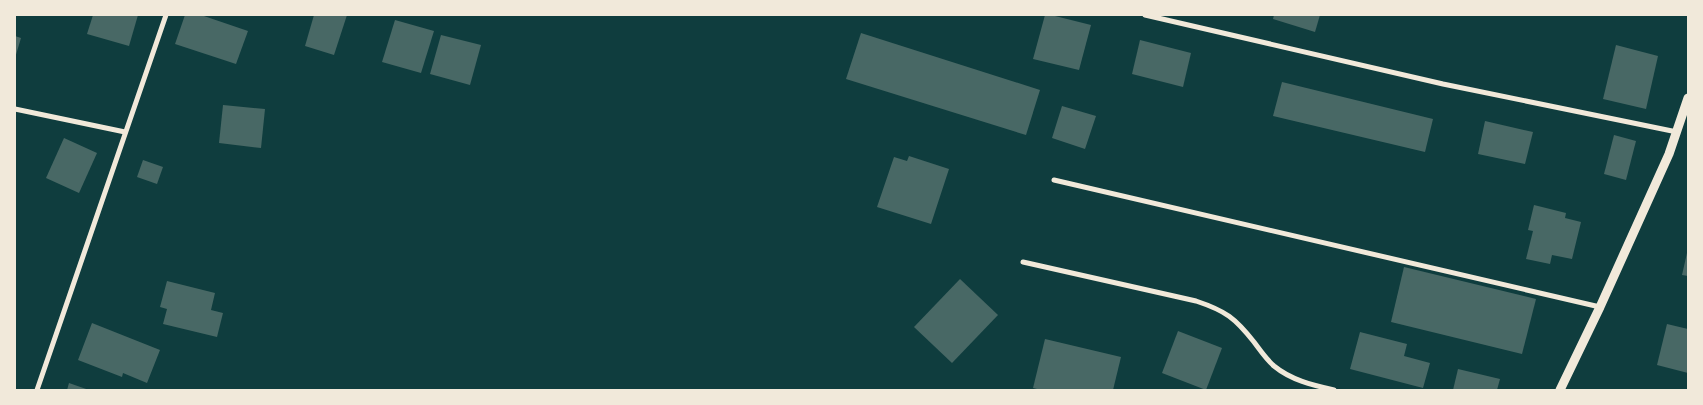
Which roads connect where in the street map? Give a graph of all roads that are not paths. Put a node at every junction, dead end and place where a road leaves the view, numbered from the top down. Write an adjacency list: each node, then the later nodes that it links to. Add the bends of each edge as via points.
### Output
1 (166, 15): 5 (street)
2 (1145, 15): 6 (street, via 1443,84)
3 (1688, 98): 6 (street)
4 (15, 109): 5 (street)
5 (126, 132): 10 (street)
6 (1677, 132): 9 (street)
7 (1054, 180): 9 (street)
8 (1024, 262): 11 (street, via 1217,308 1235,321 1279,369 1298,380)
9 (1600, 307): 12 (street)
10 (36, 390)
11 (1334, 390)
12 (1560, 390)

